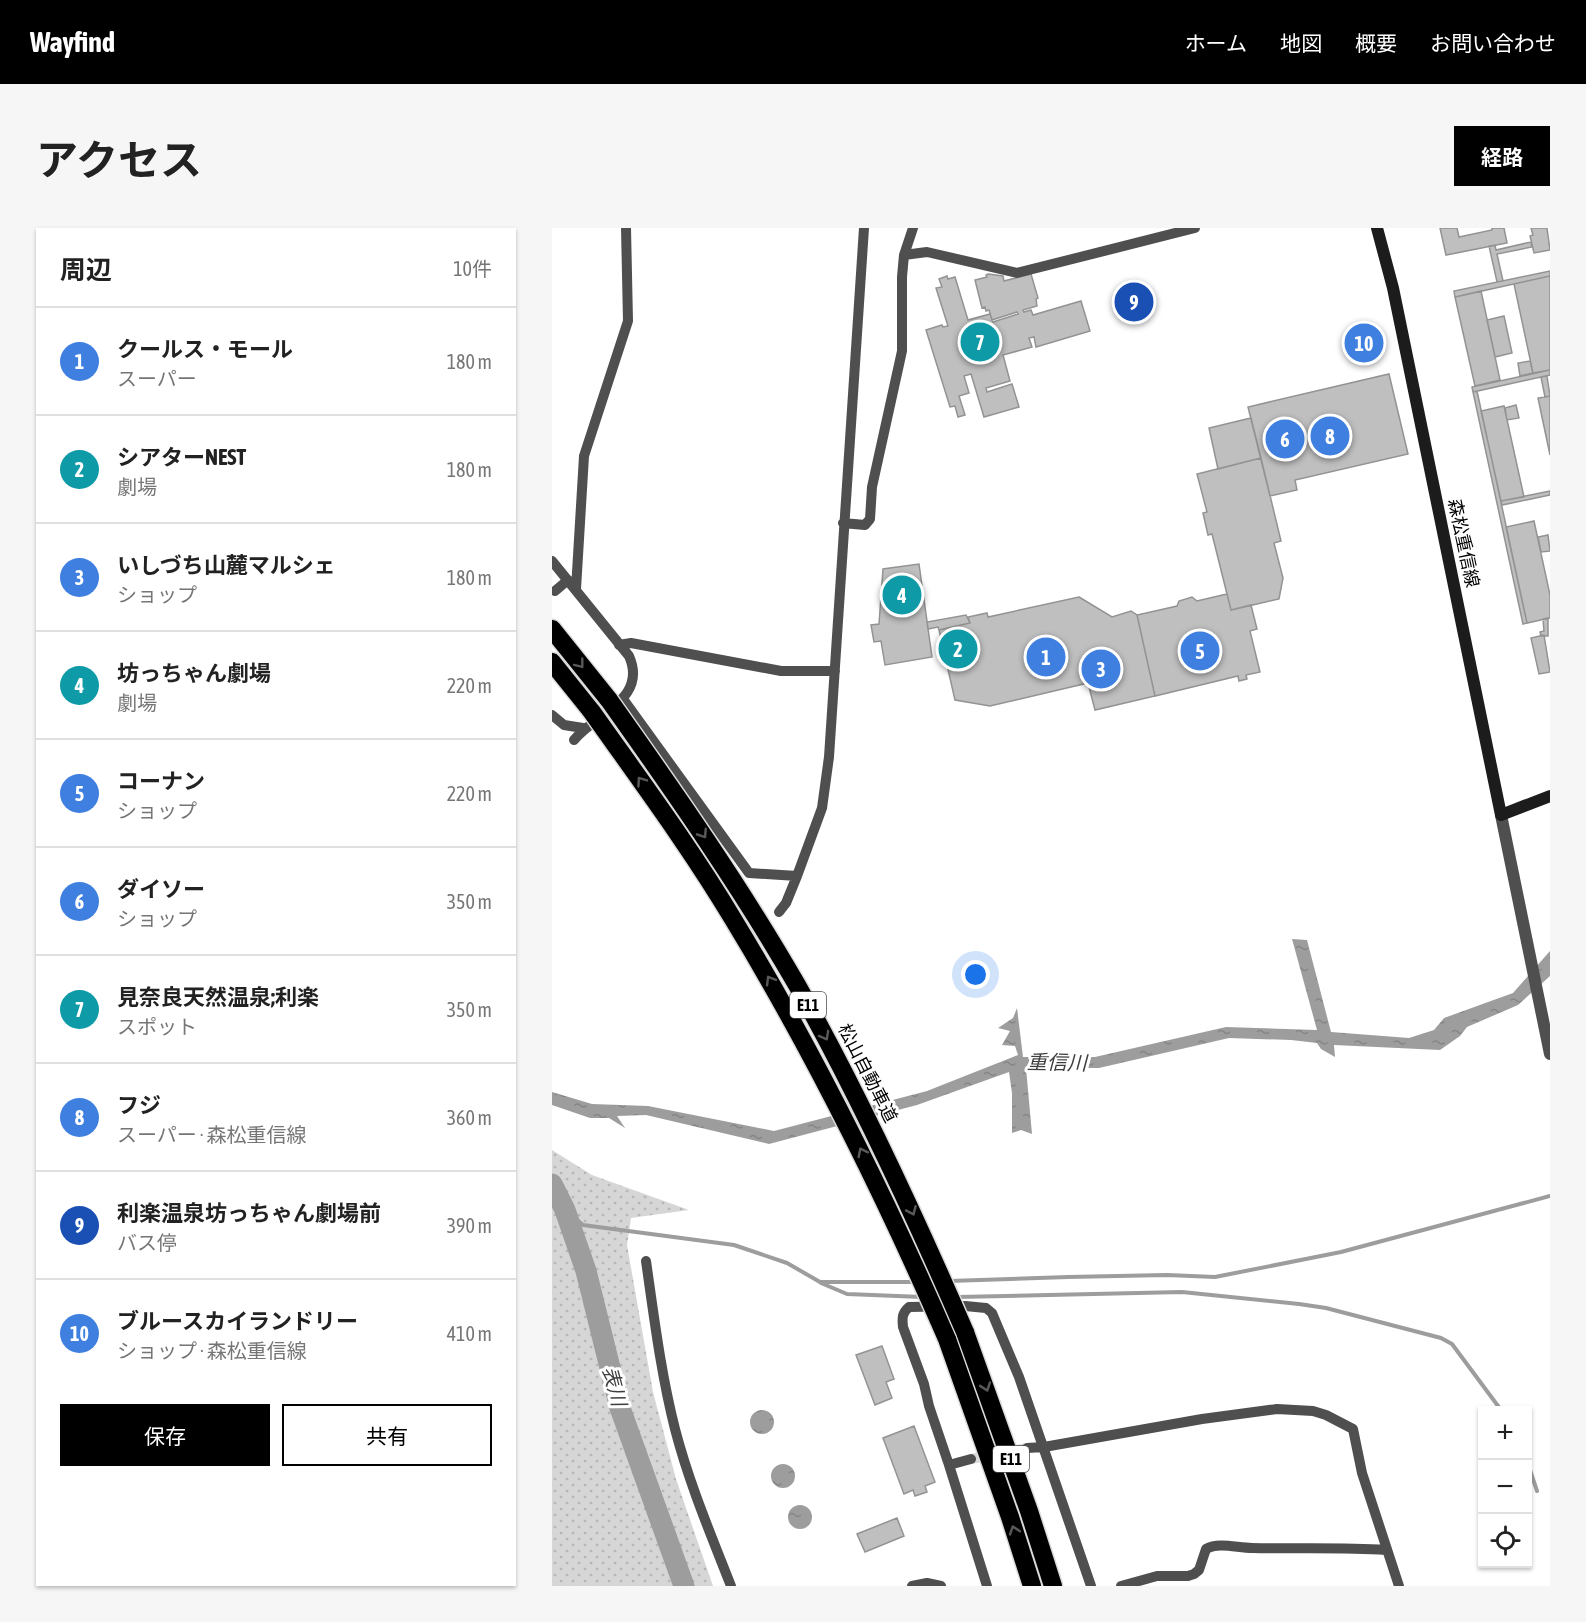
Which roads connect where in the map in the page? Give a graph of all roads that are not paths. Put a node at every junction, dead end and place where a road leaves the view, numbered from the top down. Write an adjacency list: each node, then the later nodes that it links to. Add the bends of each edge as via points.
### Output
1 (626, 228): 10 (street, via 628,321 584,456)
2 (864, 228): 7 (street)
3 (913, 228): 6 (street)
4 (1195, 228): 6 (street, via 1017,273 927,252)
5 (1377, 228): 21 (main road, 森松重信線, via 1393,288)
6 (904, 255): 7 (street, via 902,351 872,487 870,519 865,525)
7 (843, 523): 15 (street)
8 (552, 561): 9 (street)
9 (568, 580): 10 (street); 11 (street)
10 (576, 590): 13 (street)
11 (555, 591)
12 (552, 629): 16 (highway, 松山自動車道 / E11, one-way to 16)
13 (619, 645): 15 (street, via 632,643 781,671); 16 (street, via 633,665 632,685)
14 (552, 662): 18 (highway, E11)
15 (835, 671): 22 (street, via 822,808)
16 (616, 699): 18 (street); 22 (street, via 749,873); 36 (highway, 松山自動車道 / E11, one-way to 36, bridge, via 796,983 847,1076 965,1332)
17 (552, 716): 18 (street, via 564,725)
18 (588, 720): 19 (street); 35 (highway, E11, one-way to 18, bridge, via 947,1339 880,1188 828,1085 732,917 672,825)
19 (574, 740)
20 (1550, 796): 21 (main road)
21 (1501, 815): 24 (street)
22 (796, 876): 23 (street)
23 (779, 912)
24 (1550, 1054)
25 (646, 1261): 31 (street, via 675,1430)
26 (1044, 1447): 27 (street); 29 (street, via 992,1313 986,1308 964,1306 909,1307 904,1311 903,1327); 30 (street, via 1223,1416 1277,1409 1313,1411 1353,1428 1358,1459); 37 (street)
27 (1027, 1448)
28 (971, 1459): 29 (street)
29 (950, 1465): 34 (street)
30 (1386, 1550): 38 (street, via 1217,1546 1206,1549 1194,1574 1156,1576); 39 (street)
31 (731, 1586)
32 (912, 1586): 33 (street)
33 (941, 1586)
34 (987, 1586)
35 (1032, 1586)
36 (1053, 1586)
37 (1091, 1586)
38 (1121, 1586)
39 (1399, 1586)

